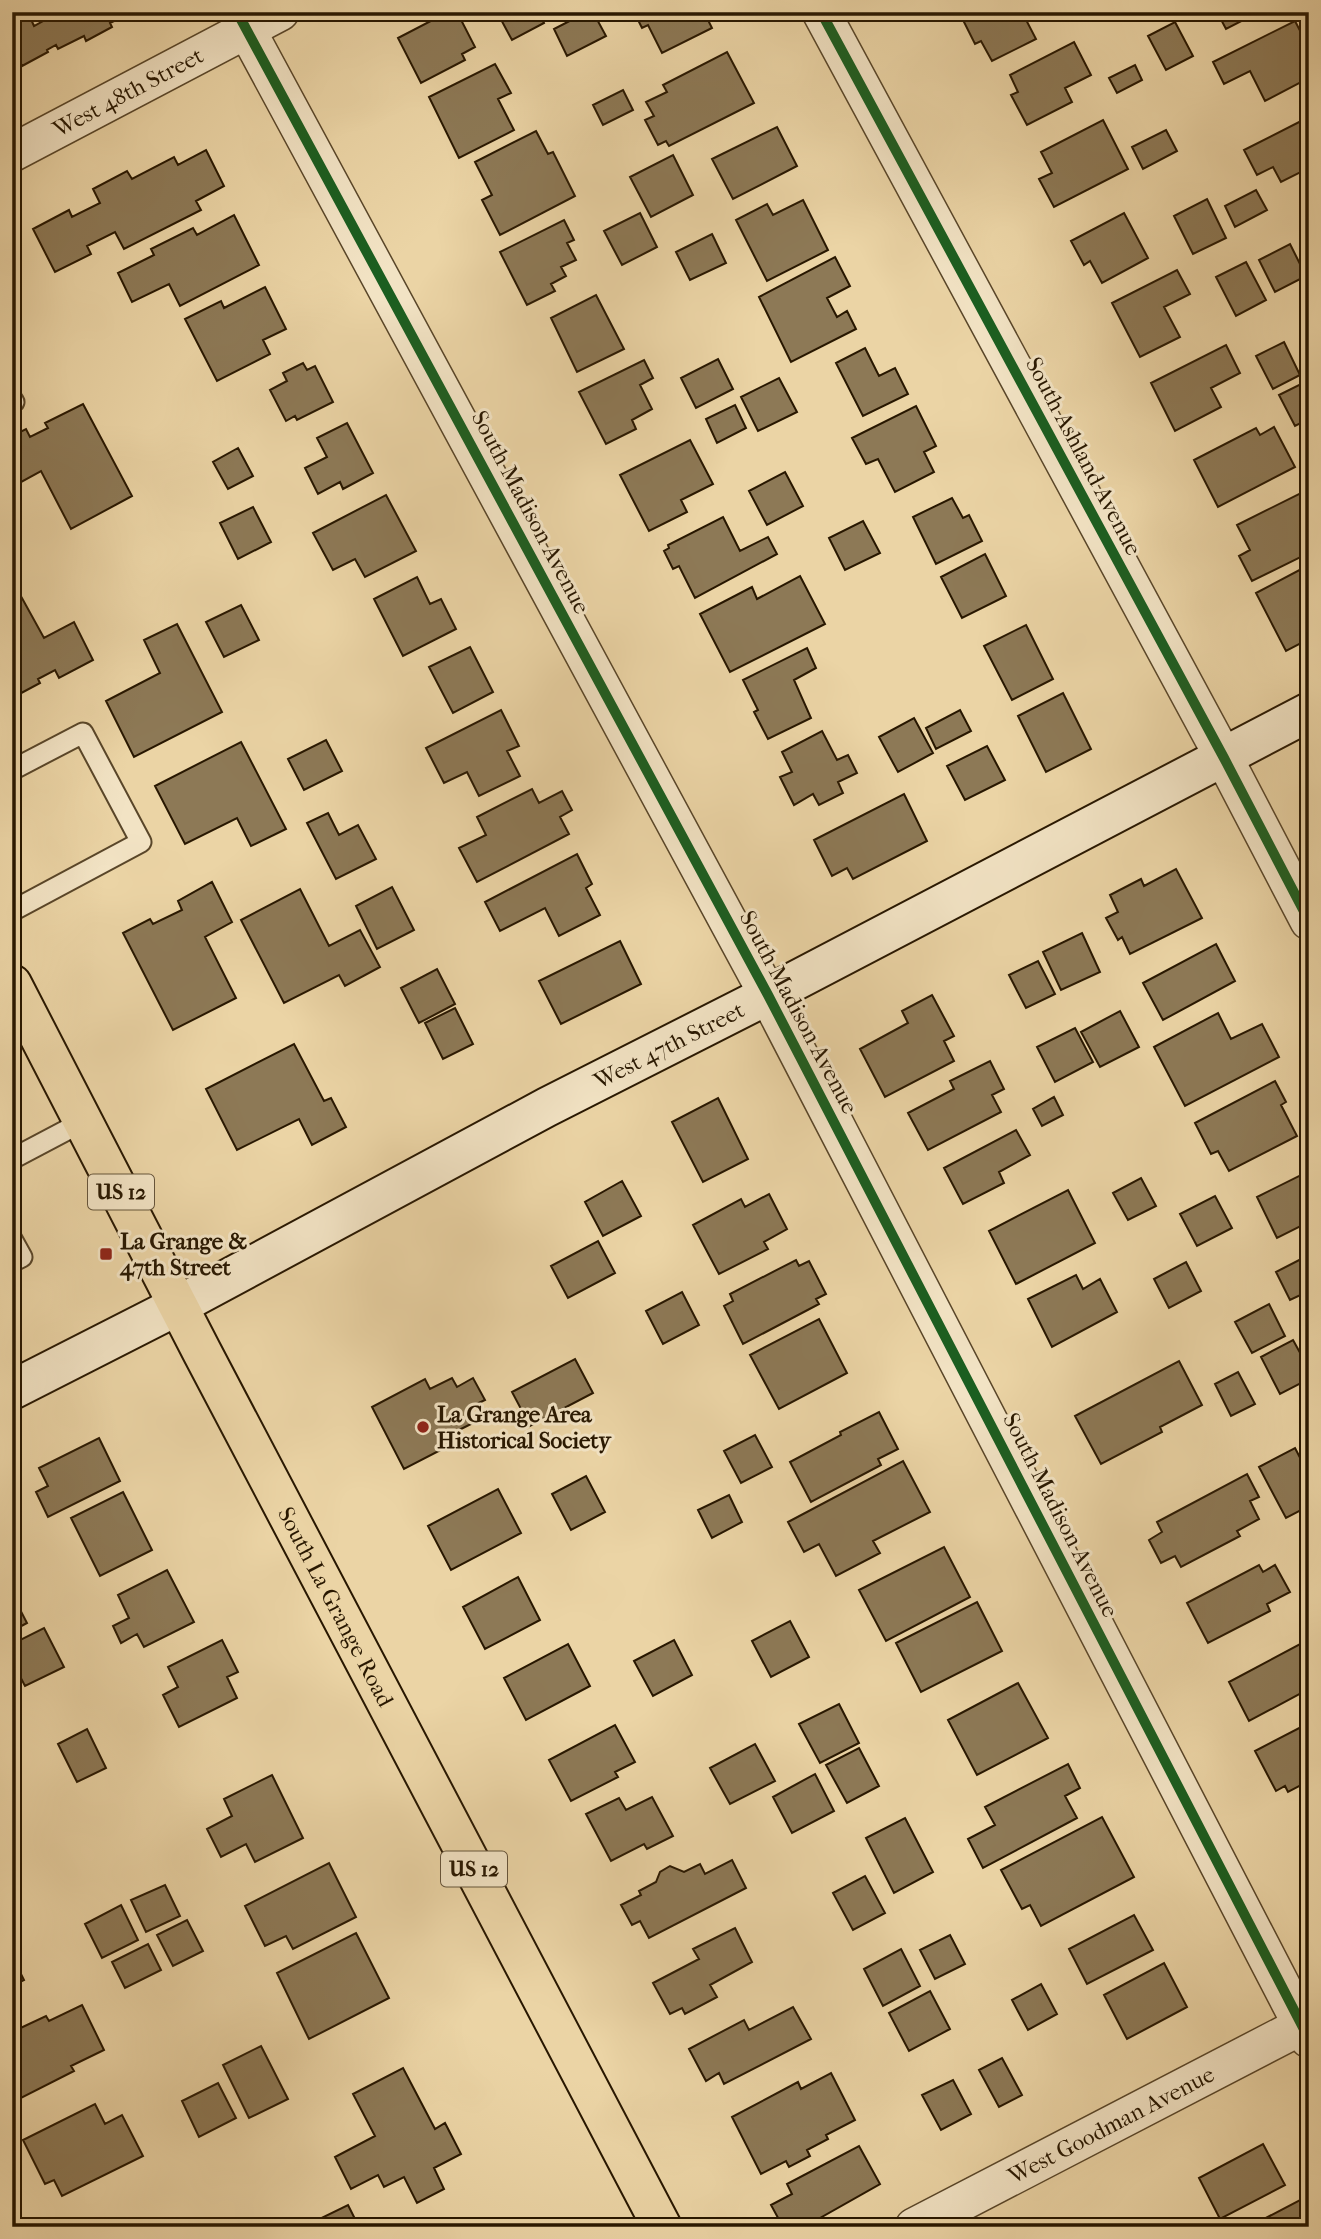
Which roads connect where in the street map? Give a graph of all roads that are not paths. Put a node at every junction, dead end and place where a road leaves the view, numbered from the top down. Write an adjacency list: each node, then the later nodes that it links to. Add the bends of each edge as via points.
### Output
1 (280, 12): 3 (street, West 48th Street)
2 (821, 12): 6 (street, South Ashland Avenue)
3 (242, 21): 4 (street, West 48th Street); 11 (street, South Madison Avenue)
4 (12, 153)
5 (1309, 712): 6 (main road, West 47th Street)
6 (1224, 758): 9 (street, South Ashland Avenue); 11 (main road, West 47th Street)
7 (12, 770): 8 (lane, via 83,733 141,842)
8 (12, 911)
9 (1309, 921)
10 (12, 984): 12 (main road, South La Grange Road / US 12)
11 (768, 995): 16 (main road, West 47th Street, via 547,1107); 18 (street, South Madison Avenue)
12 (85, 1121): 13 (lane); 16 (main road, South La Grange Road / US 12)
13 (12, 1158)
14 (12, 1239): 15 (lane, via 22,1257)
15 (12, 1262)
16 (179, 1305): 17 (main road, West 47th Street); 19 (main road, South La Grange Road / US 12)
17 (12, 1390)
18 (1306, 2029): 20 (street, West Goodman Avenue)
19 (662, 2227)
20 (914, 2227)

